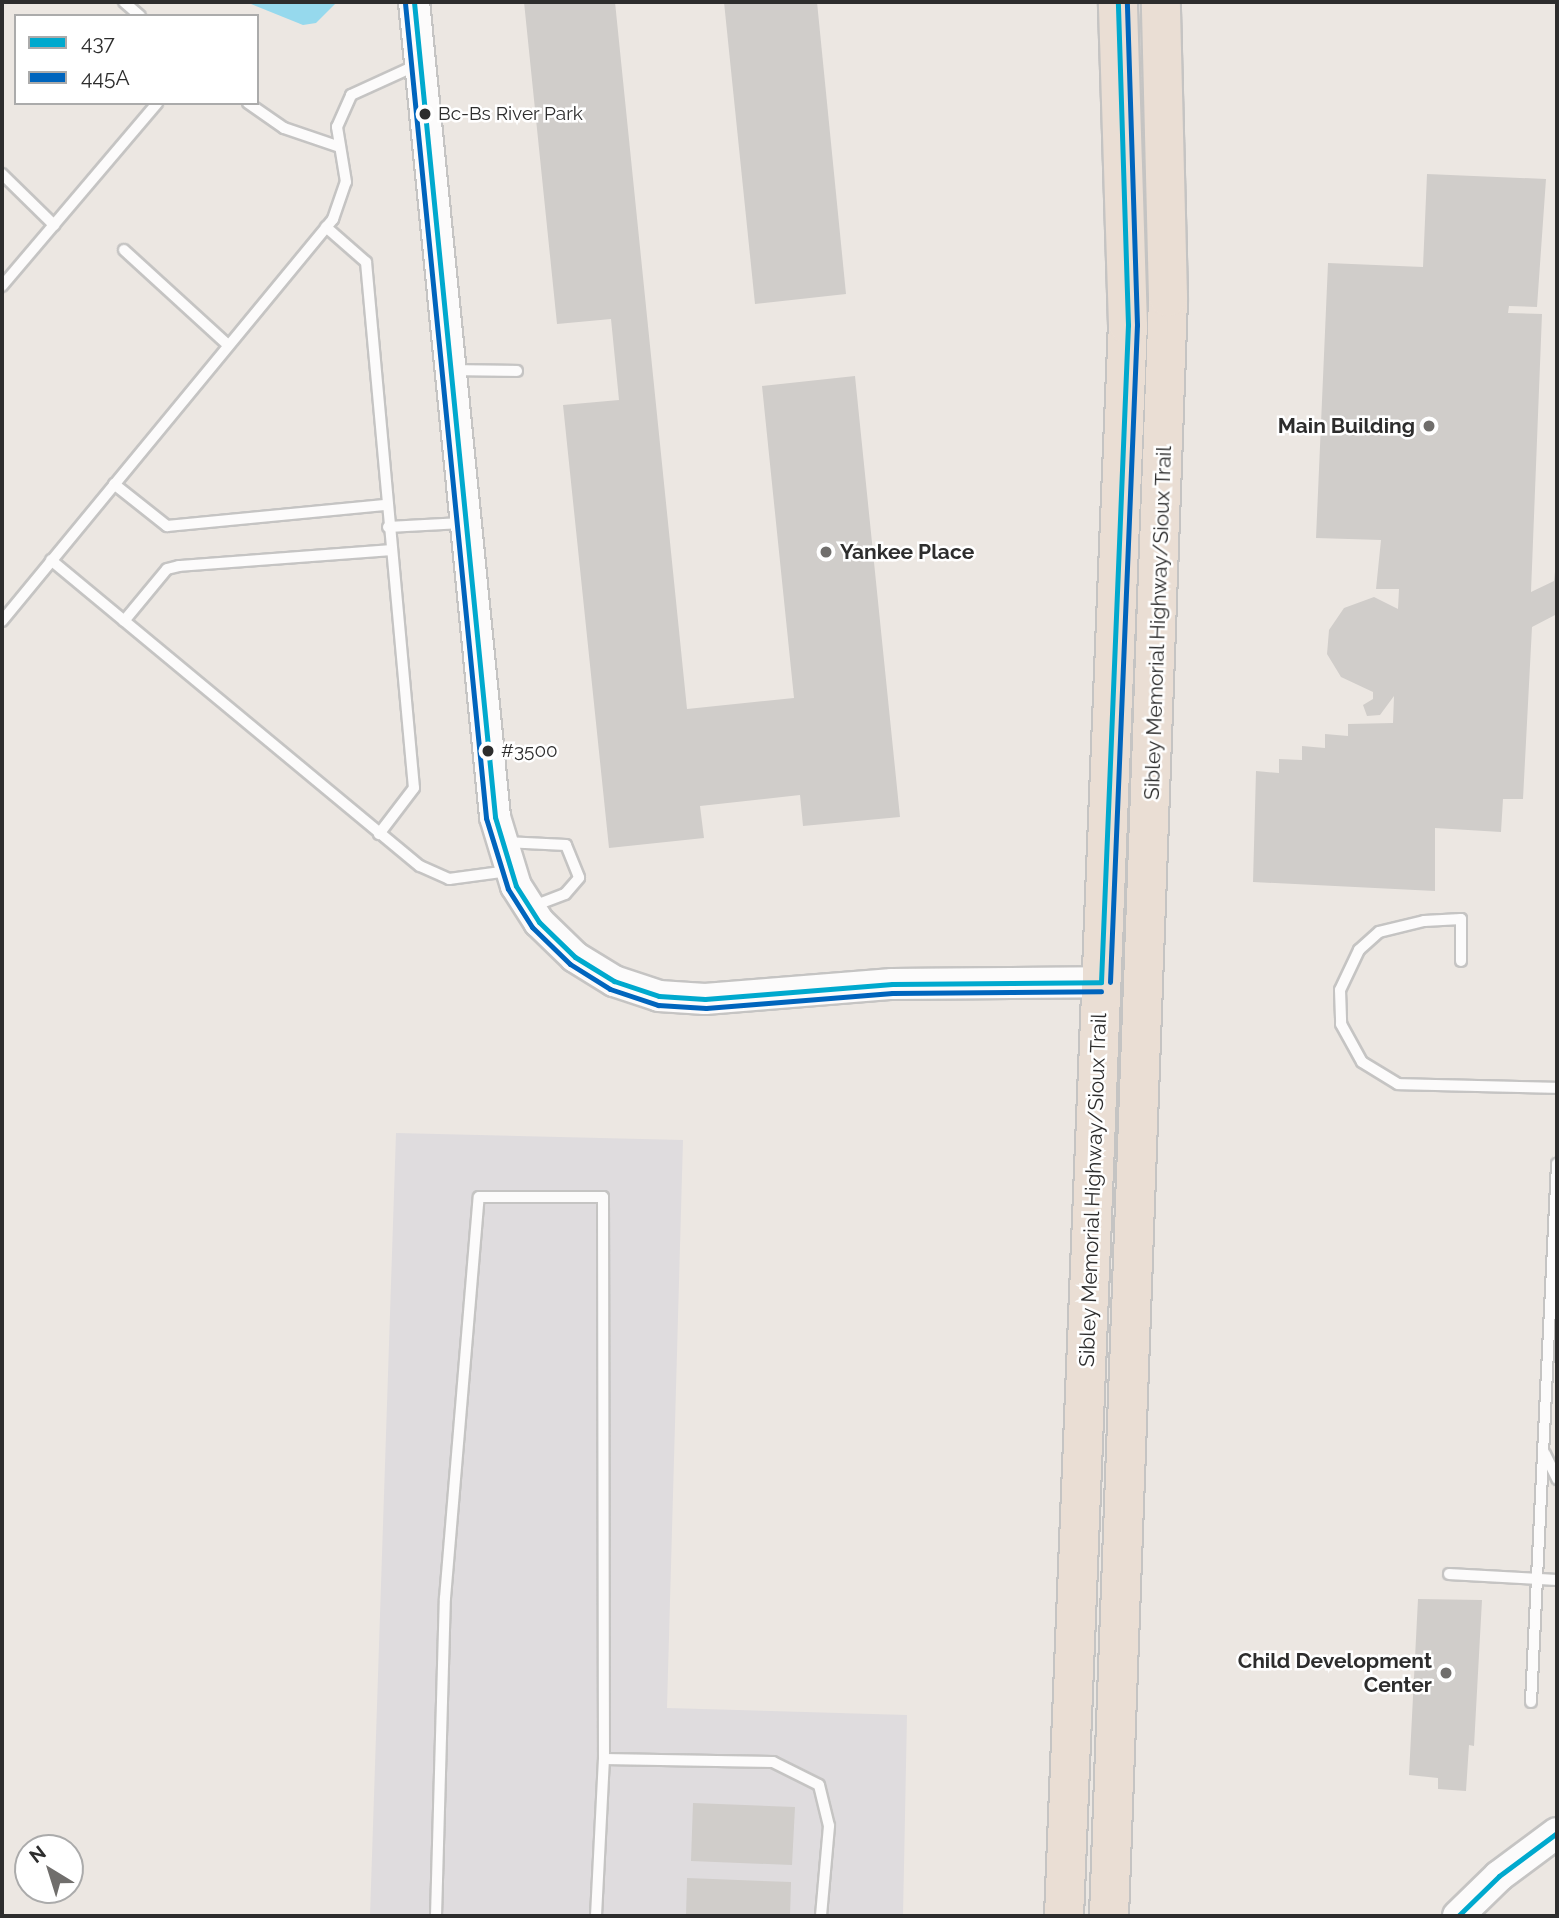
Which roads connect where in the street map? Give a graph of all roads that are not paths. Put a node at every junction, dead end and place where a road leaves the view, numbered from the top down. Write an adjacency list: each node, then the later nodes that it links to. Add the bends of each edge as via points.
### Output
1 (124, 2): 5 (lane)
2 (414, 2): 6 (street)
3 (1118, 2): 31 (highway, Sibley Memorial Highway/Sioux Trail, via 1128,325)
4 (1161, 2): 46 (highway, Sibley Memorial Highway/Sioux Trail, via 1168,297)
5 (138, 14)
6 (420, 64): 9 (lane, via 351,95 337,127); 16 (street)
7 (155, 105): 11 (lane)
8 (251, 105): 9 (lane, via 284,128)
9 (340, 147): 12 (lane, via 346,182)
10 (2, 174): 11 (lane)
11 (54, 225): 14 (lane)
12 (326, 227): 15 (lane); 19 (lane, via 366,262)
13 (124, 250): 15 (lane)
14 (2, 286)
15 (228, 345): 18 (lane)
16 (450, 370): 17 (lane); 20 (street)
17 (517, 371)
18 (114, 485): 19 (lane, via 167,526); 23 (lane)
19 (387, 505): 21 (lane)
20 (466, 523): 21 (lane); 27 (street, via 495,817)
21 (388, 527): 22 (lane)
22 (390, 550): 25 (lane, via 167,569); 26 (lane, via 414,788)
23 (51, 560): 24 (lane); 25 (lane)
24 (2, 621)
25 (124, 621): 26 (lane)
26 (379, 834): 28 (lane, via 449,879)
27 (502, 842): 28 (street); 29 (lane, via 566,845 579,878 565,894)
28 (511, 871): 29 (street)
29 (529, 908): 31 (street, via 575,957 614,981 659,996 705,999 892,984)
30 (1461, 961): 32 (lane, via 1461,919 1424,920 1379,932 1359,950 1340,990 1341,1024 1362,1062 1398,1084)
31 (1101, 982): 45 (highway, Sibley Memorial Highway/Sioux Trail)
32 (1557, 1088)
33 (1557, 1164): 34 (lane)
34 (1543, 1452): 35 (lane); 37 (lane)
35 (1557, 1479)
36 (1449, 1574): 37 (lane)
37 (1537, 1580): 38 (lane); 39 (lane)
38 (1557, 1580)
39 (1531, 1702)
40 (604, 1759): 42 (lane, via 603,1197 479,1197 445,1598); 43 (lane); 44 (lane, via 773,1762 818,1785 828,1826)
41 (1557, 1833): 47 (street, via 1499,1876)
42 (436, 1916)
43 (596, 1916)
44 (821, 1916)
45 (1064, 1916)
46 (1109, 1916)
47 (1458, 1916)

